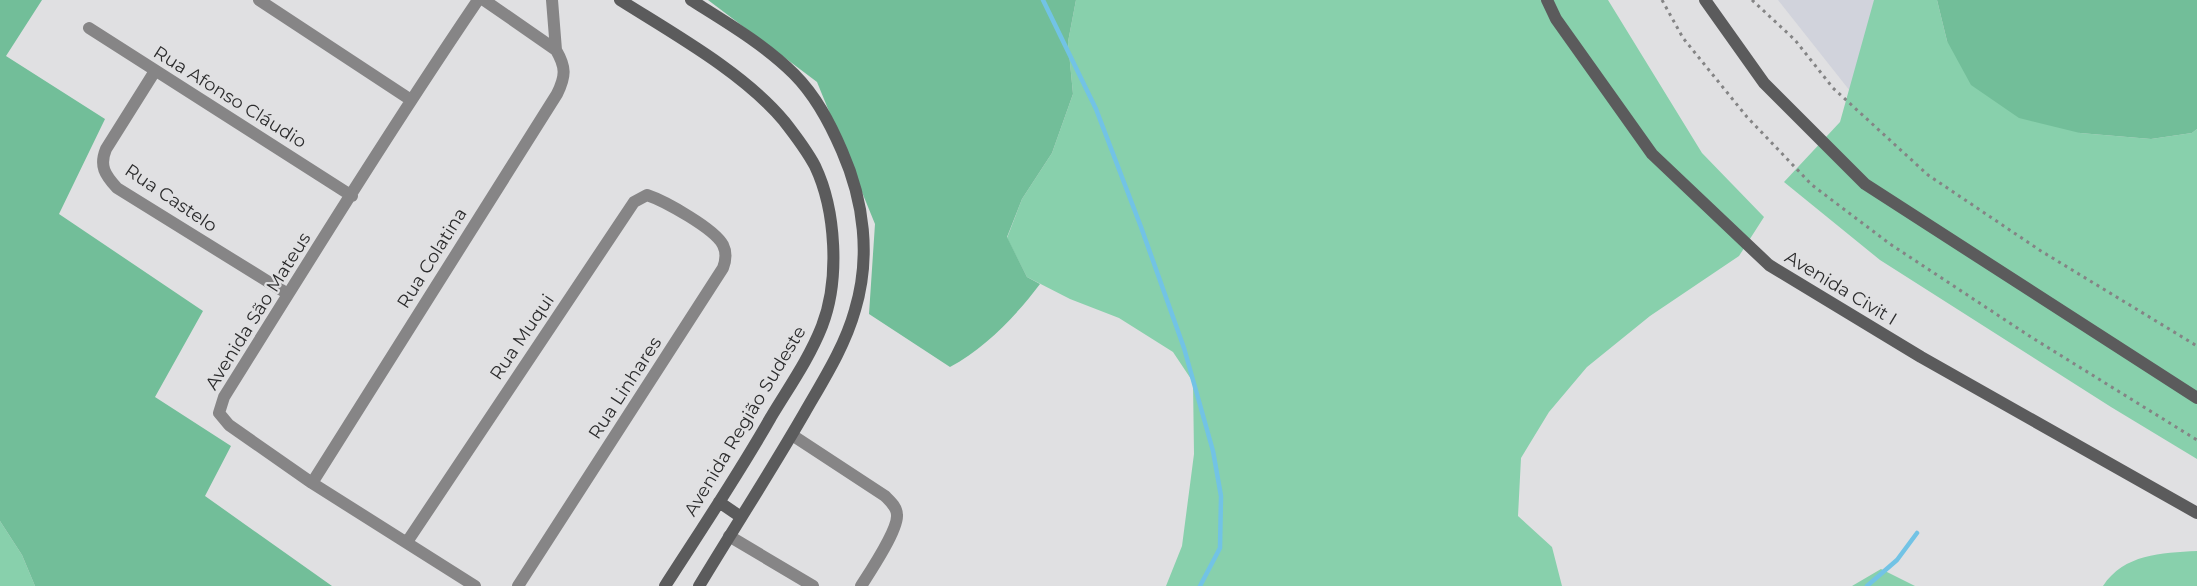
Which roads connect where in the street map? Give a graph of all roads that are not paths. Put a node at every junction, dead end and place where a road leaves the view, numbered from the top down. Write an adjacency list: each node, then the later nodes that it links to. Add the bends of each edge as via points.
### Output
1 (259, 0): 12 (street)
2 (478, 0): 12 (street, Avenida São Mateus)
3 (484, 0): 10 (street)
4 (552, 0): 10 (street, Rua Colatina)
5 (620, 0): 19 (main road, Avenida Região Sudeste, via 709,57 763,100 798,141 814,166 825,195 832,233 832,264 823,324 807,359)
6 (691, 0): 17 (main road, via 767,51 812,95 830,122 858,196 863,264 856,309 825,378)
7 (1547, 0): 20 (main road, Avenida Civit I, via 1556,19 1652,154 1769,265 1921,357)
8 (1705, 0): 16 (main road, via 1764,83 1865,184)
9 (89, 28): 11 (street, Rua Afonso Cláudio)
10 (556, 50): 18 (street, Rua Colatina, via 566,71 557,94)
11 (155, 71): 13 (street, Rua Afonso Cláudio); 15 (street, Rua Castelo, via 106,149 102,159 104,171 117,188)
12 (411, 100): 13 (street, Avenida São Mateus)
13 (352, 196): 15 (street, Avenida São Mateus)
14 (688, 216): 23 (street, Rua Muqui, via 647,195 634,202); 25 (street, Rua Linhares, via 723,243 723,268)
15 (288, 294): 18 (street, Avenida São Mateus, via 224,397 219,412 229,425)
16 (2197, 398)
17 (792, 435): 21 (main road); 29 (street, via 893,503 897,522)
18 (312, 483): 23 (street, Avenida São Mateus)
19 (719, 502): 21 (main road); 26 (main road, Avenida Região Sudeste)
20 (2197, 513)
21 (741, 517): 22 (main road)
22 (729, 536): 27 (main road); 28 (street)
23 (407, 542): 24 (street, Avenida São Mateus)
24 (474, 586)
25 (518, 586)
26 (665, 586)
27 (699, 586)
28 (813, 586)
29 (861, 586)

